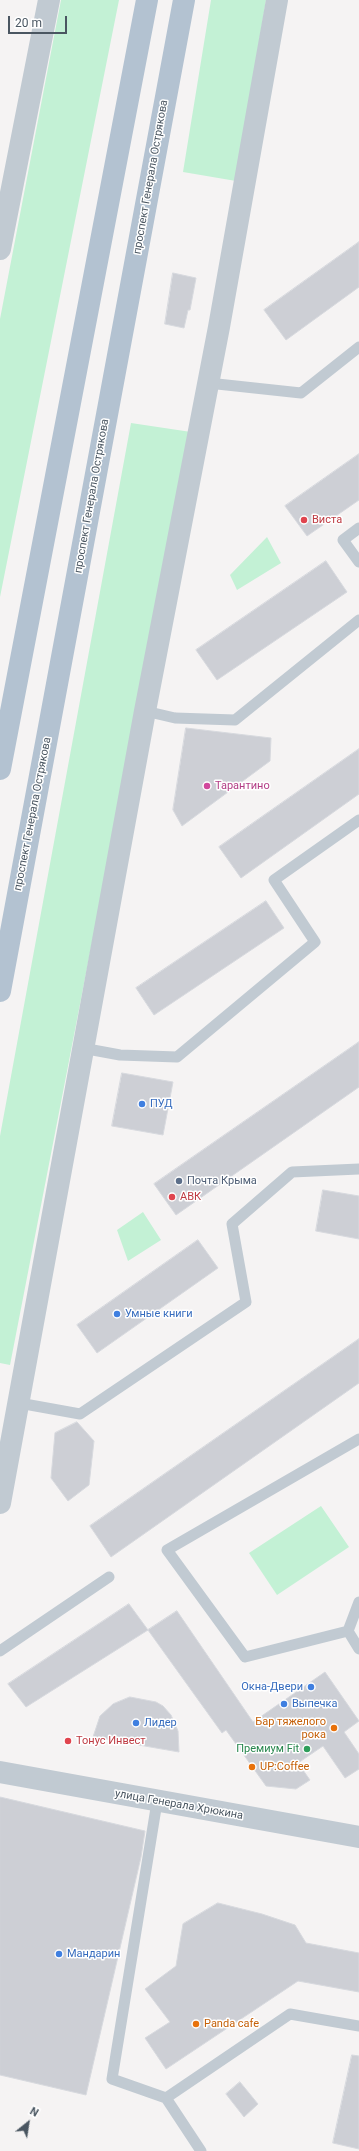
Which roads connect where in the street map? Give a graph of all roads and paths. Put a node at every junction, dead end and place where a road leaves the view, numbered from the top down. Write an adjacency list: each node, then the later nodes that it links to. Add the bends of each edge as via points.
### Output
1 (49, 0): 5 (street)
2 (147, 0): 12 (main road)
3 (184, 0): 14 (main road, проспект Генерала Острякова)
4 (277, 0): 7 (street)
5 (1, 239)
6 (359, 347): 7 (lane, via 301,393)
7 (208, 383): 11 (street)
8 (359, 528): 9 (lane, via 342,540)
9 (359, 562)
10 (359, 620): 11 (lane, via 235,720 175,718)
11 (145, 711): 15 (street)
12 (0, 769)
13 (359, 820): 15 (lane, via 274,880 315,942 177,1056 120,1055)
14 (0, 991)
15 (82, 1048): 17 (street)
16 (359, 1169): 17 (lane, via 292,1172 232,1224 246,1302 80,1414)
17 (18, 1403): 19 (street)
18 (359, 1439): 22 (lane, via 167,1550 246,1657)
19 (0, 1503)
20 (109, 1577): 24 (lane)
21 (359, 1602): 22 (lane)
22 (348, 1631): 23 (lane)
23 (359, 1649)
24 (0, 1651)
25 (0, 1772): 26 (street, улица Генерала Хрюкина)
26 (158, 1802): 27 (street, улица Генерала Хрюкина); 29 (lane, via 112,2079)
27 (359, 1837)
28 (359, 2026): 29 (lane, via 290,2014)
29 (166, 2098): 30 (lane)
30 (201, 2151)

